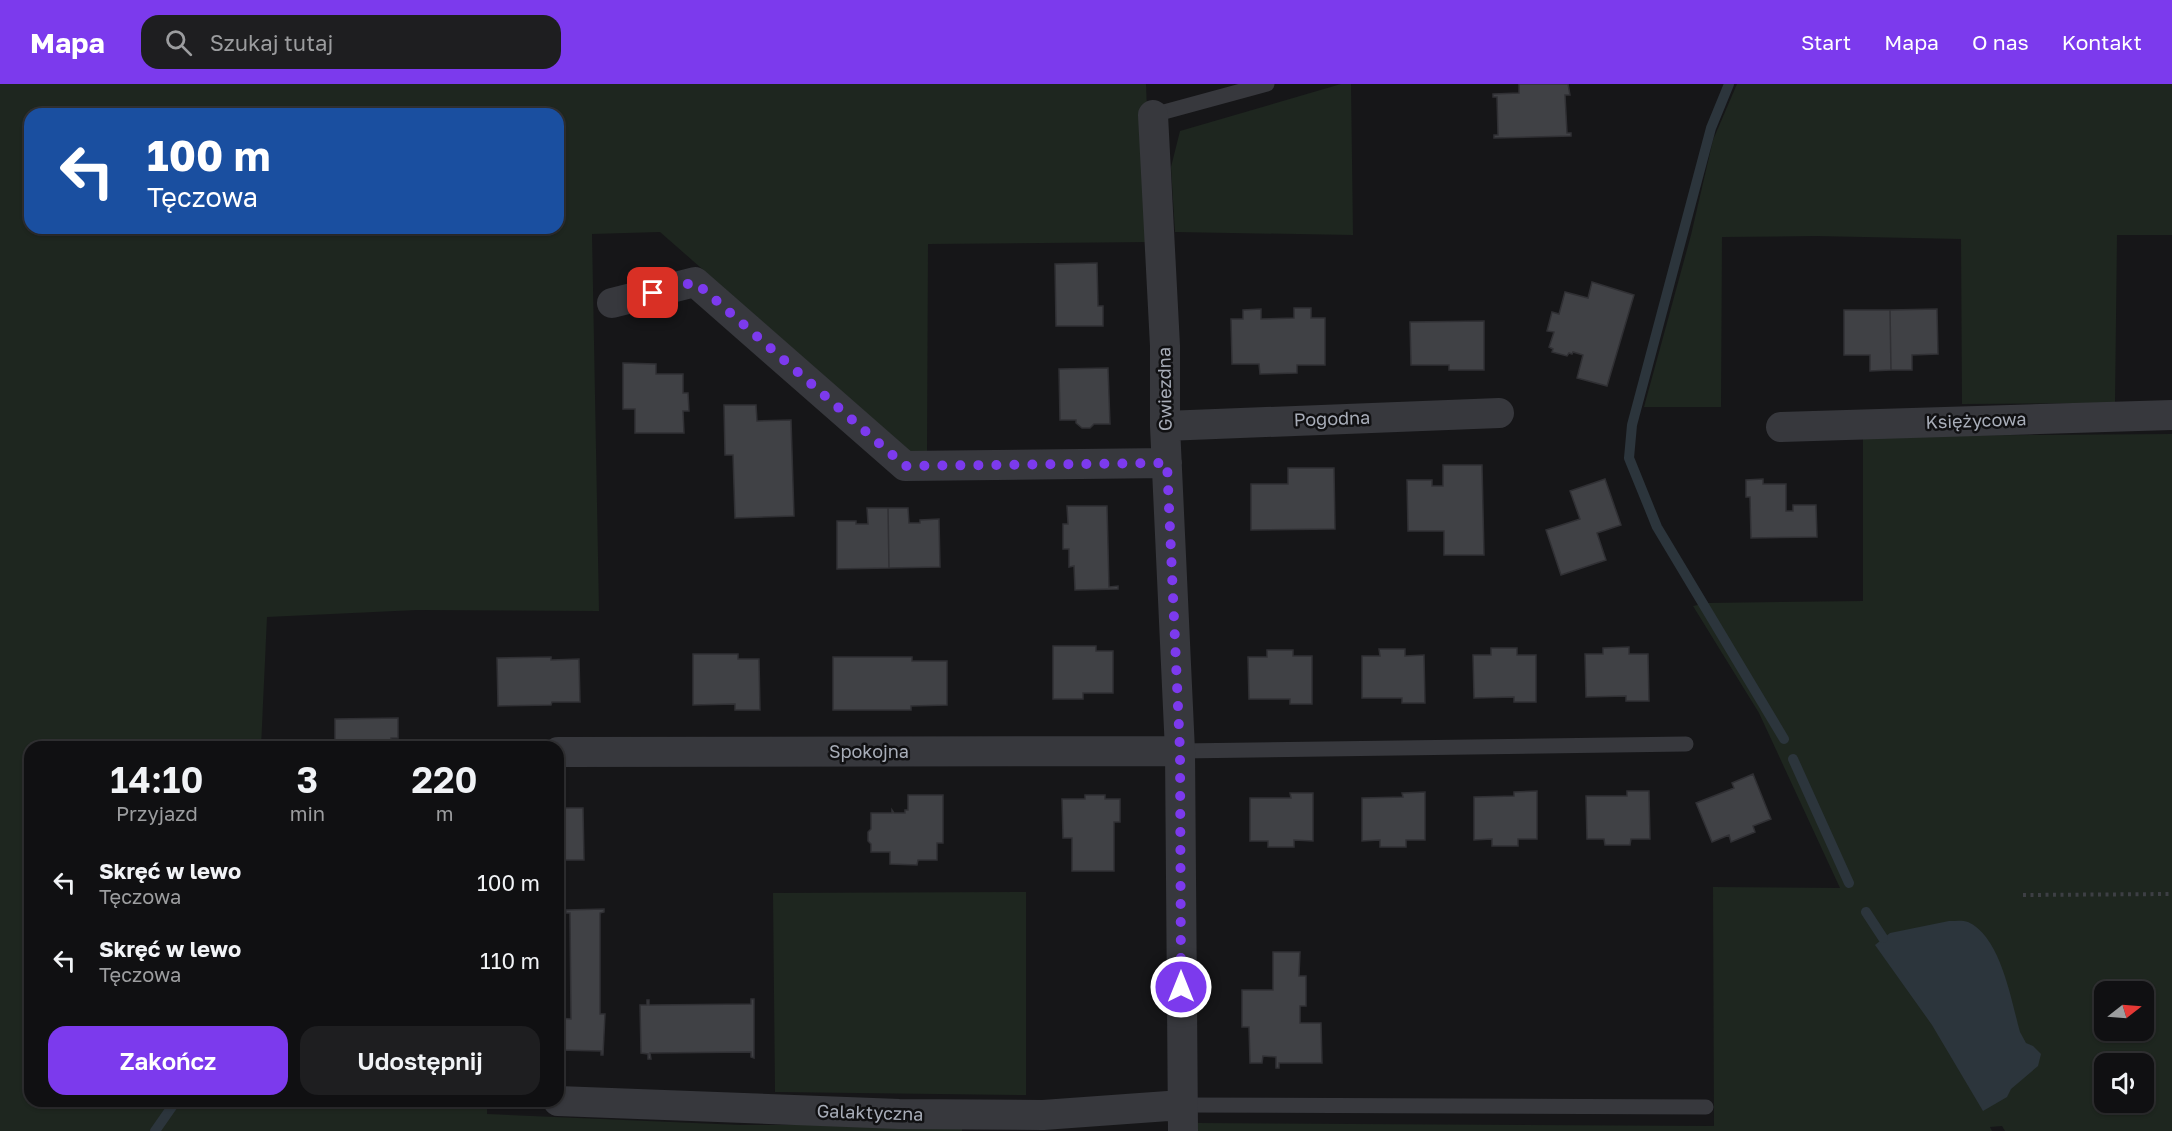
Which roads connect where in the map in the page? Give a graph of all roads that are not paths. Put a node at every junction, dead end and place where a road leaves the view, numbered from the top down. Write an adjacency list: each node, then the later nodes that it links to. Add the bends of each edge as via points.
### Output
1 (1267, 84): 2 (lane)
2 (1153, 115): 6 (street, Gwiezdna, via 1165,346)
3 (612, 303): 8 (street, via 695,282 905,466)
4 (1499, 413): 6 (street, Pogodna)
5 (2172, 415): 7 (street, Księżycowa)
6 (1165, 426): 8 (street, Gwiezdna)
7 (1780, 427)
8 (1167, 463): 10 (street, Gwiezdna)
9 (1686, 744): 10 (lane)
10 (1180, 751): 11 (street, Spokojna); 14 (street, Gwiezdna)
11 (564, 752)
12 (564, 1101): 14 (street, Galaktyczna, via 899,1114)
13 (1706, 1107): 14 (lane)
14 (1182, 1118)

